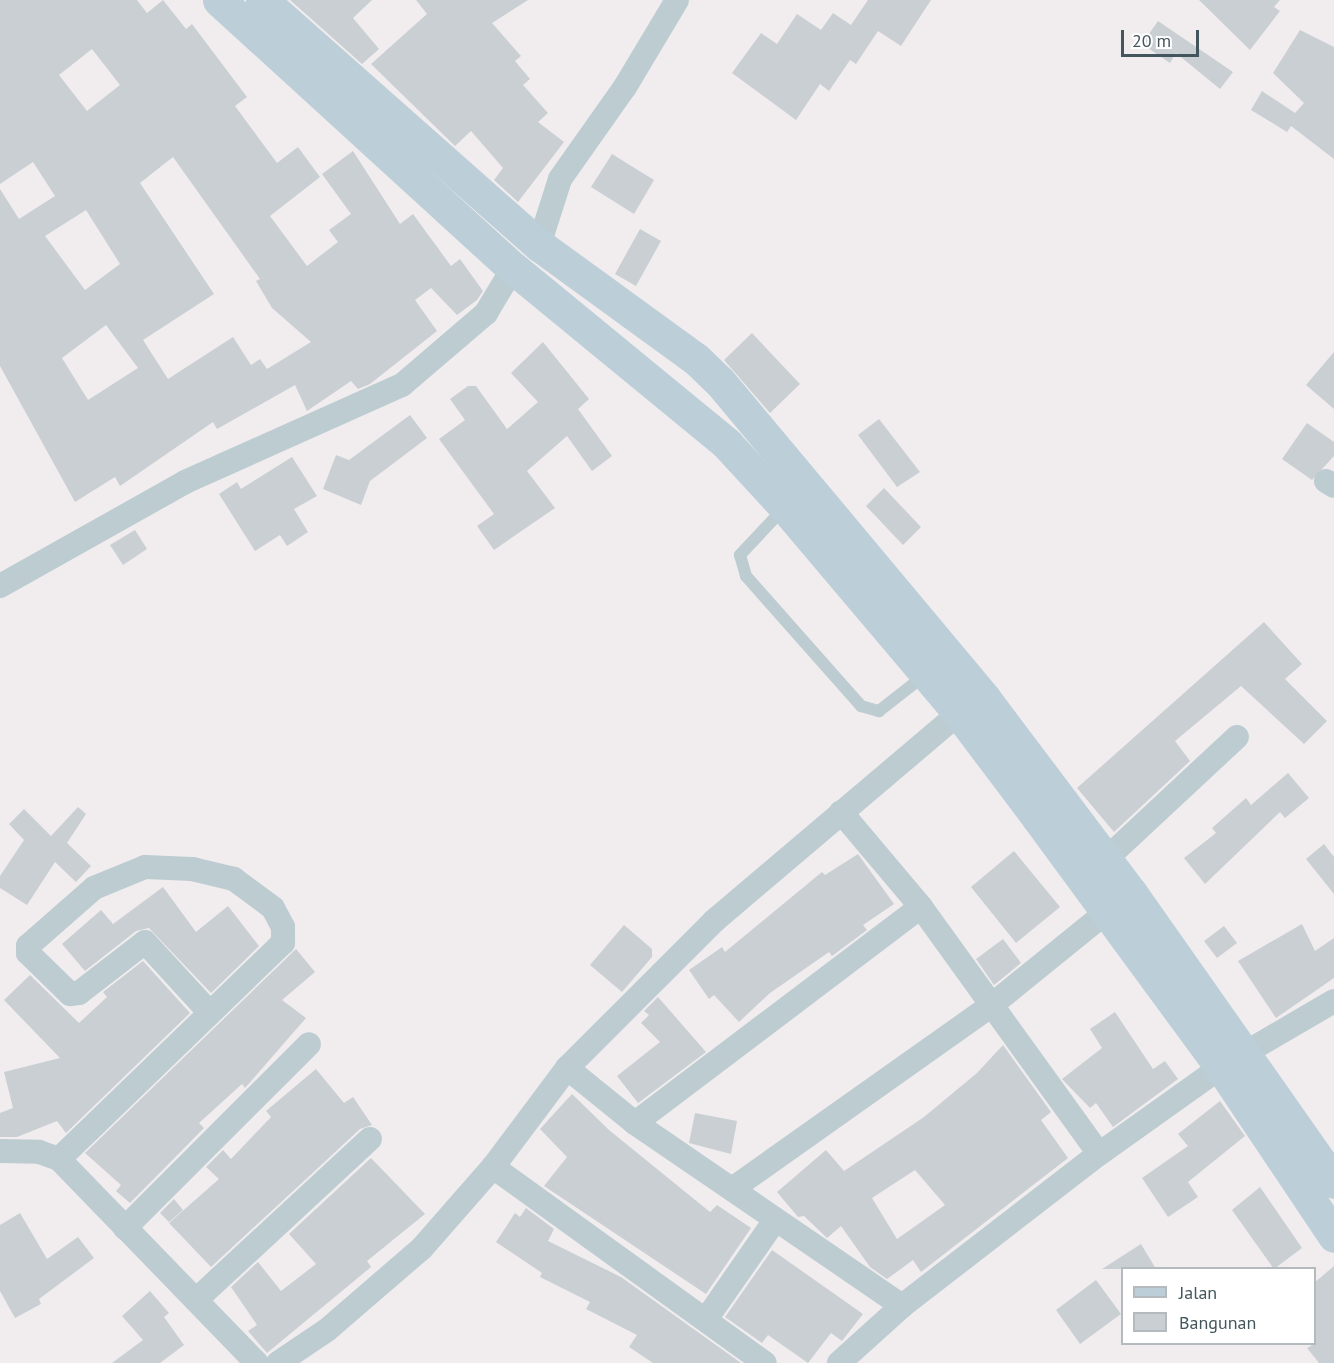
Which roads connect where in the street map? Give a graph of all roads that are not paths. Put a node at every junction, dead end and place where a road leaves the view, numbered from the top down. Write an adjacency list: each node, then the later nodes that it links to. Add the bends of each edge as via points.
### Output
1 (219, 0): 5 (main road)
2 (262, 0): 4 (main road)
3 (677, 0): 4 (street, via 625,87 560,179)
4 (539, 245): 6 (main road, via 696,359)
5 (513, 268): 7 (main road, via 625,356 727,444); 8 (street, via 486,313 402,385 185,482)
6 (825, 503): 7 (main road); 13 (main road, via 984,698)
7 (794, 518): 9 (main road); 9 (lane, via 740,555 746,576 861,706 879,711)
8 (0, 586)
9 (926, 674): 10 (main road)
10 (959, 713): 12 (street); 14 (main road)
11 (1237, 737): 13 (street)
12 (841, 812): 15 (street); 21 (street, via 714,921)
13 (1106, 859): 14 (main road)
14 (1119, 902): 17 (street); 20 (main road)
15 (921, 907): 17 (street); 22 (street)
16 (1334, 1001): 20 (street)
17 (993, 1004): 25 (street); 29 (street)
18 (210, 1013): 18 (street, via 283,943 283,927 273,908 234,879 192,869 145,867 94,888 28,946 28,953 70,993 79,993 145,942); 26 (street)
19 (309, 1044): 31 (street)
20 (1232, 1060): 25 (street); 28 (main road); 32 (main road)
21 (567, 1068): 22 (street); 27 (street)
22 (634, 1123): 29 (street)
23 (370, 1139): 33 (street)
24 (0, 1151): 26 (street, via 39,1152)
25 (1099, 1154): 34 (street)
26 (59, 1158): 31 (street)
27 (493, 1167): 35 (street); 37 (street, via 392,1277)
28 (1334, 1182)
29 (732, 1189): 30 (street)
30 (776, 1220): 34 (street); 35 (street)
31 (125, 1228): 33 (street)
32 (1334, 1236)
33 (196, 1300): 36 (street)
34 (902, 1306): 39 (street)
35 (707, 1318): 38 (street)
36 (257, 1363)
37 (278, 1363)
38 (765, 1363)
39 (839, 1363)

